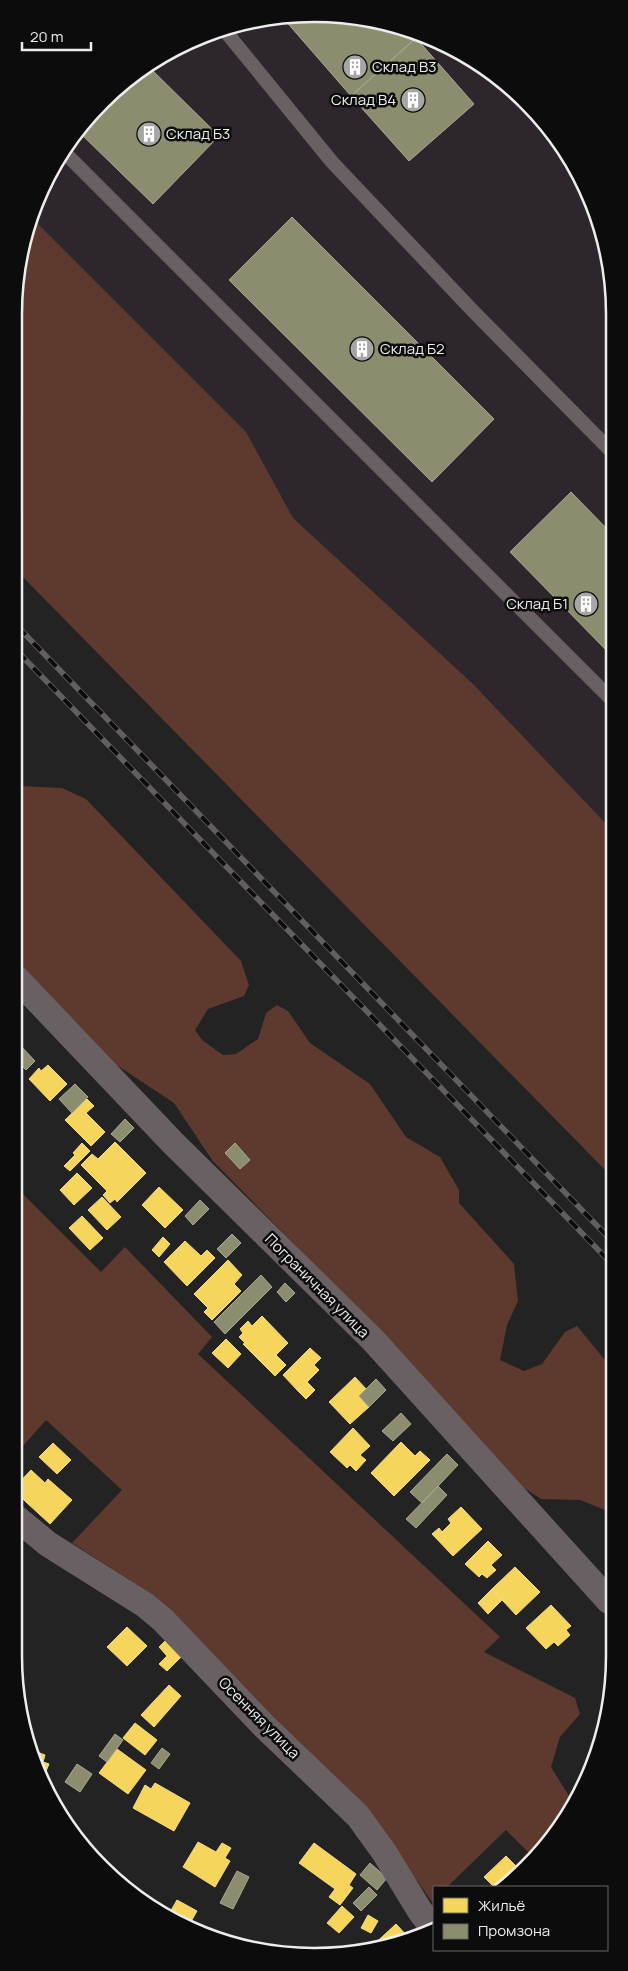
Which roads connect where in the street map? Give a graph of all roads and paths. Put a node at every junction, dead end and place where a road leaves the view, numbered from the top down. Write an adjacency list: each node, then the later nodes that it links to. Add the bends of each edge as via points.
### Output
1 (229, 35): 3 (lane, via 332,162)
2 (69, 157): 4 (lane)
3 (606, 446)
4 (606, 694)
5 (22, 984): 7 (street, Пограничная улица, via 173,1143 372,1340)
6 (22, 1523): 8 (street, Осенняя улица, via 48,1544 145,1605 163,1620 264,1726 358,1816)
7 (606, 1597)
8 (430, 1924)

